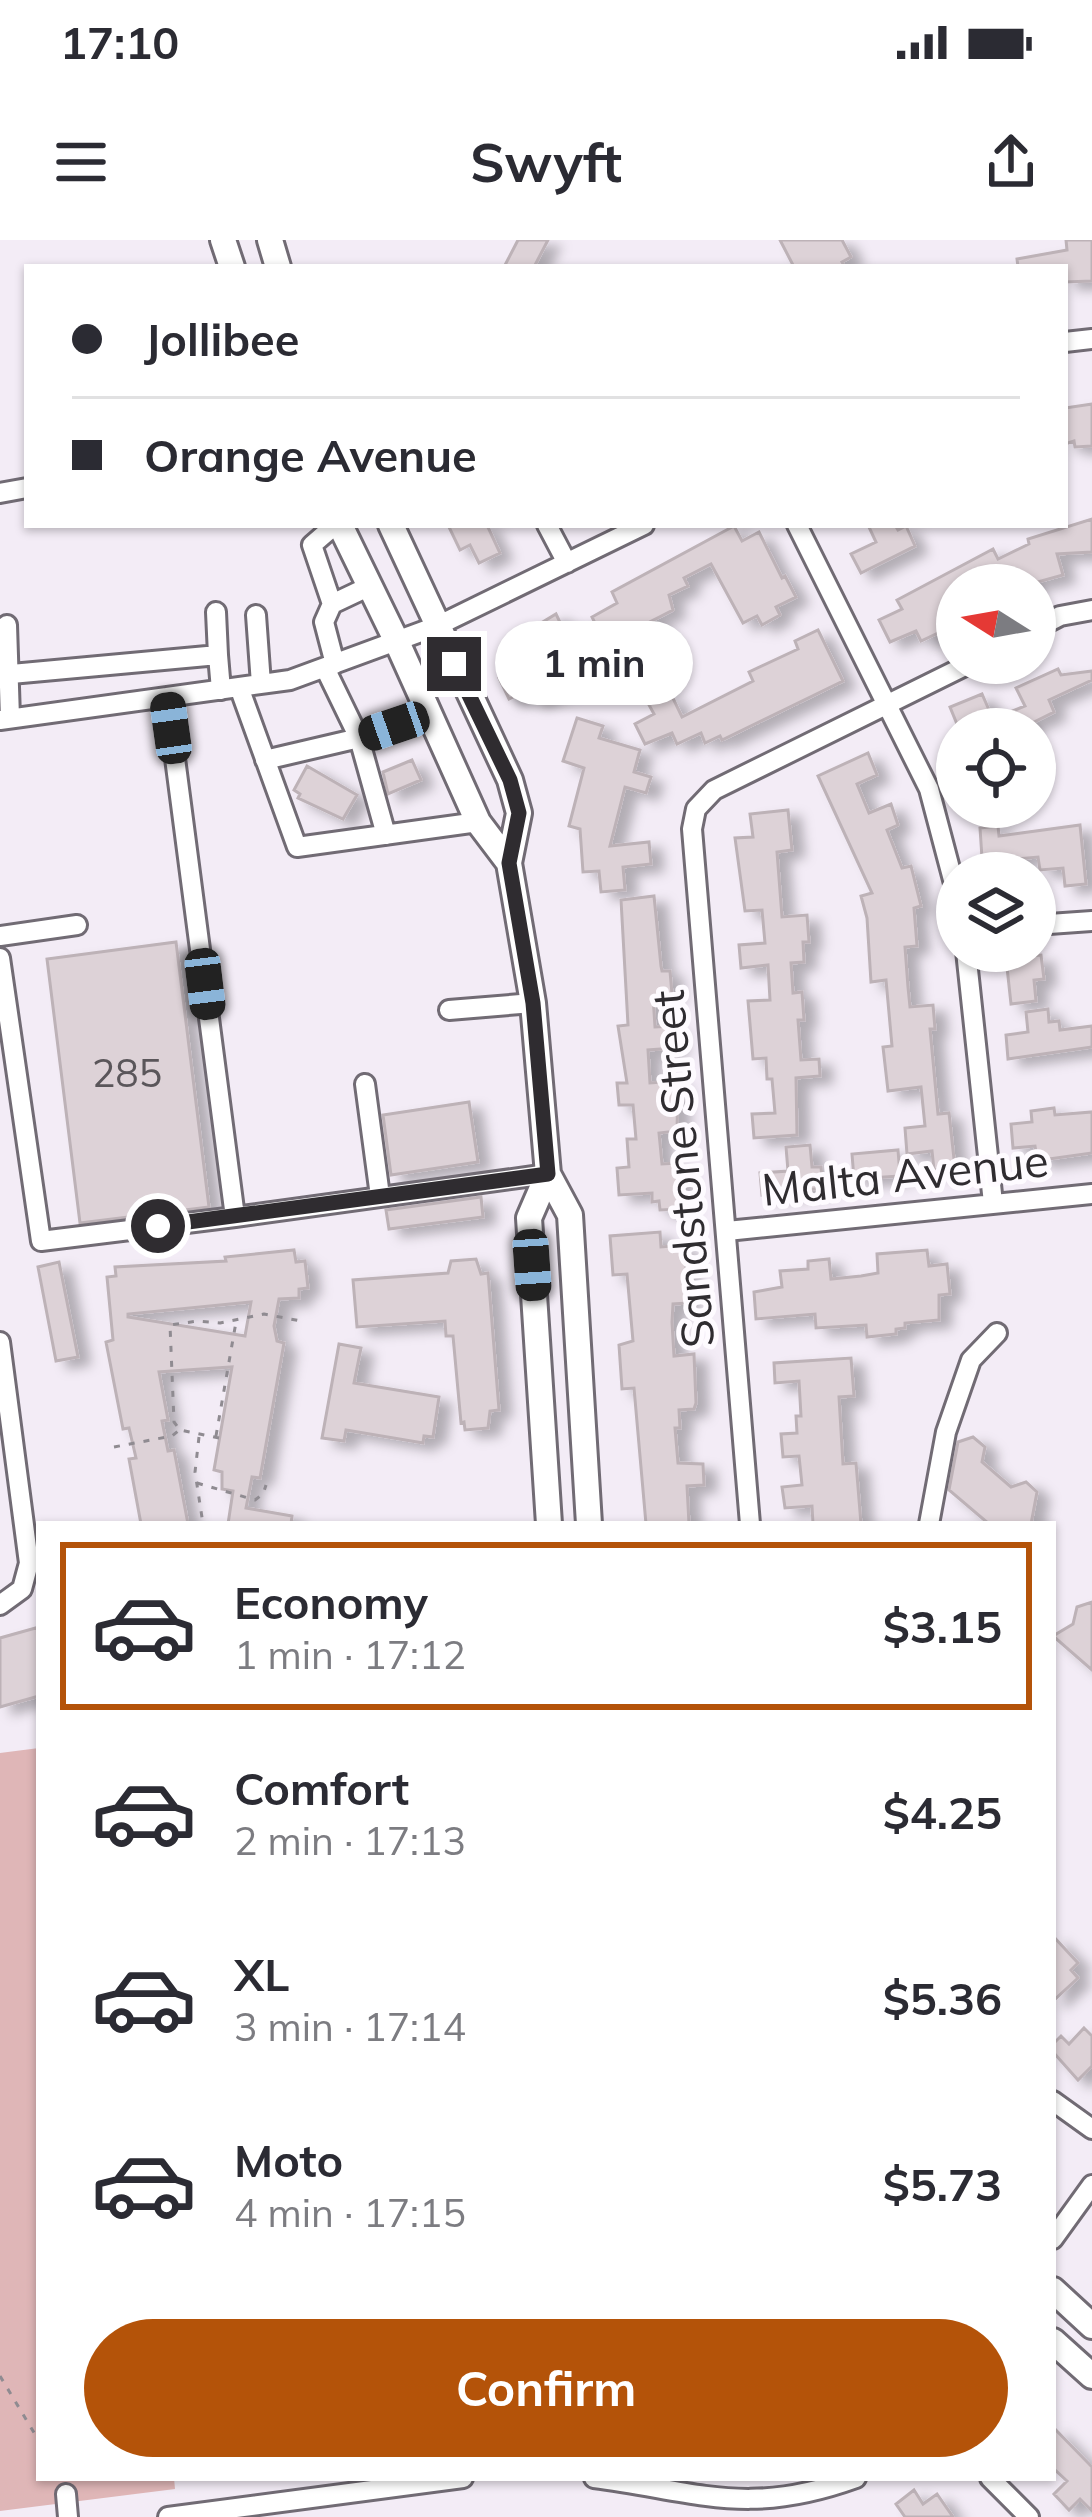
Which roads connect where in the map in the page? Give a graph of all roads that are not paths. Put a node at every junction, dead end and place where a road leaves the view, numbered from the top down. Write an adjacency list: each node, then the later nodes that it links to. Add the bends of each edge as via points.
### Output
1 (334, 528): 9 (street, via 312,545)
2 (340, 528): 8 (main road)
3 (392, 528): 15 (main road)
4 (549, 528): 7 (street)
5 (638, 528): 7 (street)
6 (799, 528): 26 (street)
7 (567, 563): 15 (street)
8 (370, 586): 9 (street); 16 (main road)
9 (332, 604): 18 (street, via 324,622)
10 (1092, 610): 13 (street)
11 (216, 612): 17 (street)
12 (256, 615): 22 (street)
13 (1056, 618)
14 (7, 625): 20 (street)
15 (437, 626): 16 (street); 34 (main road, via 510,780 519,813)
16 (397, 641): 18 (street); 27 (main road)
17 (218, 655): 19 (street); 23 (street)
18 (330, 666): 22 (street); 29 (street)
19 (91, 667): 20 (street); 25 (street)
20 (4, 675): 28 (street)
21 (936, 681): 26 (street)
22 (261, 684): 23 (street)
23 (230, 688): 24 (street); 30 (street)
24 (166, 697): 25 (street); 48 (street)
25 (97, 706): 28 (street)
26 (888, 706): 33 (street, via 929,789); 49 (street, Sandstone Street, via 714,790 696,809)
27 (430, 713): 29 (street); 31 (main road)
28 (5, 719)
29 (358, 738): 30 (street); 32 (street)
30 (265, 760): 32 (street, via 297,847)
31 (478, 822): 32 (street); 34 (main road)
32 (386, 835)
33 (946, 852)
34 (509, 863): 41 (main road)
35 (1092, 921): 36 (street)
36 (1056, 924)
37 (77, 925): 38 (street)
38 (0, 936)
39 (0, 958): 48 (street, via 41,1240)
40 (968, 972): 47 (street)
41 (533, 1003): 42 (street); 44 (main road)
42 (449, 1010)
43 (365, 1084): 46 (street)
44 (548, 1174): 46 (street); 52 (main road, via 570,1215); 53 (main road, via 529,1218)
45 (1092, 1194): 47 (street, Malta Avenue)
46 (380, 1196): 48 (street)
47 (993, 1203): 49 (street, Malta Avenue)
48 (235, 1217)
49 (727, 1232): 56 (street, Sandstone Street)
50 (997, 1333): 57 (street, via 971,1360 946,1432)
51 (0, 1342): 58 (street, via 29,1563 22,1589)
52 (585, 1452): 53 (main road); 55 (main road)
53 (544, 1456): 54 (main road)
54 (549, 1521)
55 (590, 1521)
56 (750, 1521)
57 (933, 1521)
58 (0, 1605)
59 (1056, 2103): 60 (street)
60 (1092, 2128)
61 (1092, 2186): 62 (street)
62 (1056, 2236)
63 (1056, 2293): 64 (main road)
64 (1092, 2326)
65 (1056, 2345): 66 (main road)
66 (1092, 2376)
67 (440, 2481): 73 (street)
68 (616, 2481): 69 (street, via 748,2508)
69 (848, 2481)
70 (993, 2481): 74 (street)
71 (66, 2494): 72 (street)
72 (68, 2517)
73 (168, 2517)
74 (1029, 2517)

